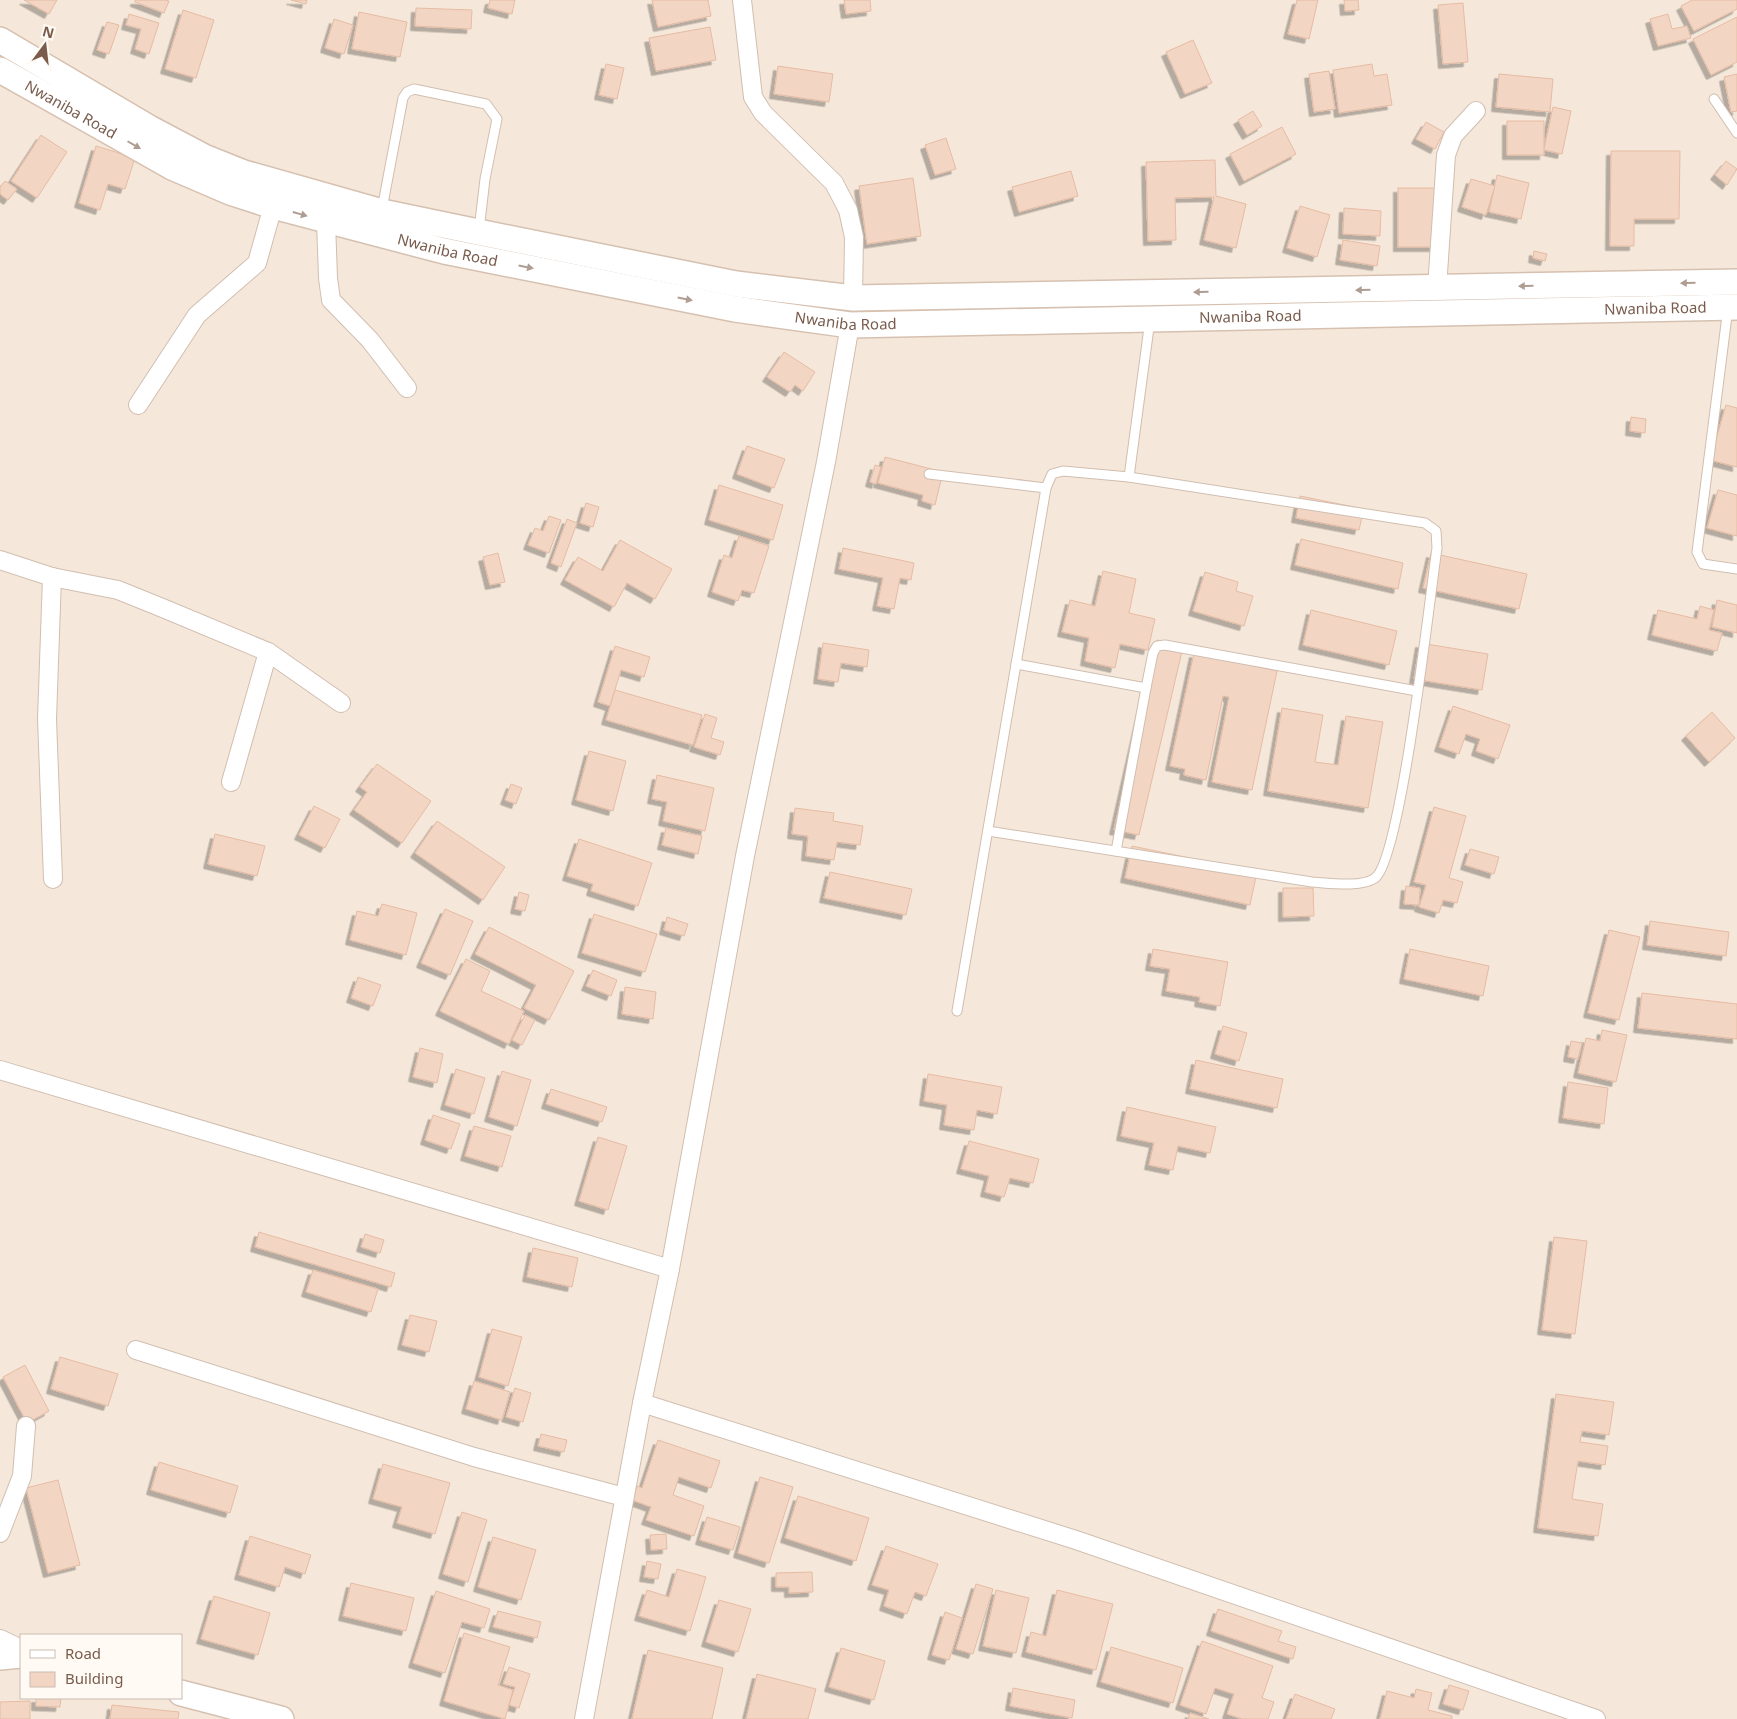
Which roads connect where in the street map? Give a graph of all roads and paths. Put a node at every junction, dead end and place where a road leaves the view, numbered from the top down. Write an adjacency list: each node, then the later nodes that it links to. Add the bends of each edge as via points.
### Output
1 (742, 0): 13 (street, via 753,97 763,113 834,183 848,210 854,237)
2 (0, 40): 8 (main road, via 204,157 244,173)
3 (0, 70): 7 (main road, Nwaniba Road, one-way to 7, via 174,168)
4 (1714, 99): 6 (lane)
5 (1476, 111): 12 (street, via 1452,136 1446,155)
6 (1737, 133)
7 (273, 206): 9 (main road, Nwaniba Road, one-way to 9); 18 (street, via 257,263 197,315)
8 (382, 212): 10 (main road); 10 (lane, via 403,98 407,92 414,89 486,104 497,119)
9 (326, 222): 16 (main road, Nwaniba Road, one-way to 16, via 444,251 725,307); 17 (street, via 331,300 370,340)
10 (478, 232): 13 (main road, via 736,284)
11 (1737, 282): 12 (main road, one-way to 12)
12 (1437, 288): 13 (main road, one-way to 13)
13 (853, 298)
14 (1732, 307): 15 (main road, Nwaniba Road); 23 (lane, via 1697,552 1703,564)
15 (1150, 320): 16 (main road, Nwaniba Road); 20 (lane)
16 (850, 325): 36 (street, via 824,472 745,856)
17 (408, 388)
18 (138, 405)
19 (929, 474): 21 (lane)
20 (1129, 477): 21 (lane, via 1063,471 1052,474); 28 (lane, via 1425,523 1436,532 1437,548)
21 (1046, 488): 26 (lane)
22 (0, 560): 24 (street)
23 (1737, 569)
24 (52, 577): 25 (street, via 118,590); 33 (street, via 47,719)
25 (268, 652): 29 (street); 30 (street)
26 (1016, 664): 27 (lane); 31 (lane)
27 (1146, 688): 28 (lane, via 1153,653 1157,646 1165,646); 32 (lane)
28 (1417, 692): 32 (lane, via 1404,788 1386,865 1375,879 1350,884 1312,882)
29 (341, 703)
30 (231, 782)
31 (988, 831): 32 (lane); 34 (lane)
32 (1116, 851)
33 (53, 879)
34 (957, 1010)
35 (0, 1070): 36 (street)
36 (670, 1270): 38 (street)
37 (136, 1350): 40 (street, via 474,1457)
38 (642, 1403): 40 (street); 49 (street, via 1076,1540)
39 (26, 1426): 41 (street, via 22,1476)
40 (624, 1497): 48 (street)
41 (0, 1533)
42 (0, 1639): 43 (street)
43 (20, 1649)
44 (20, 1655): 45 (main road)
45 (0, 1657)
46 (182, 1693): 47 (main road)
47 (281, 1719)
48 (584, 1719)
49 (1596, 1719)

